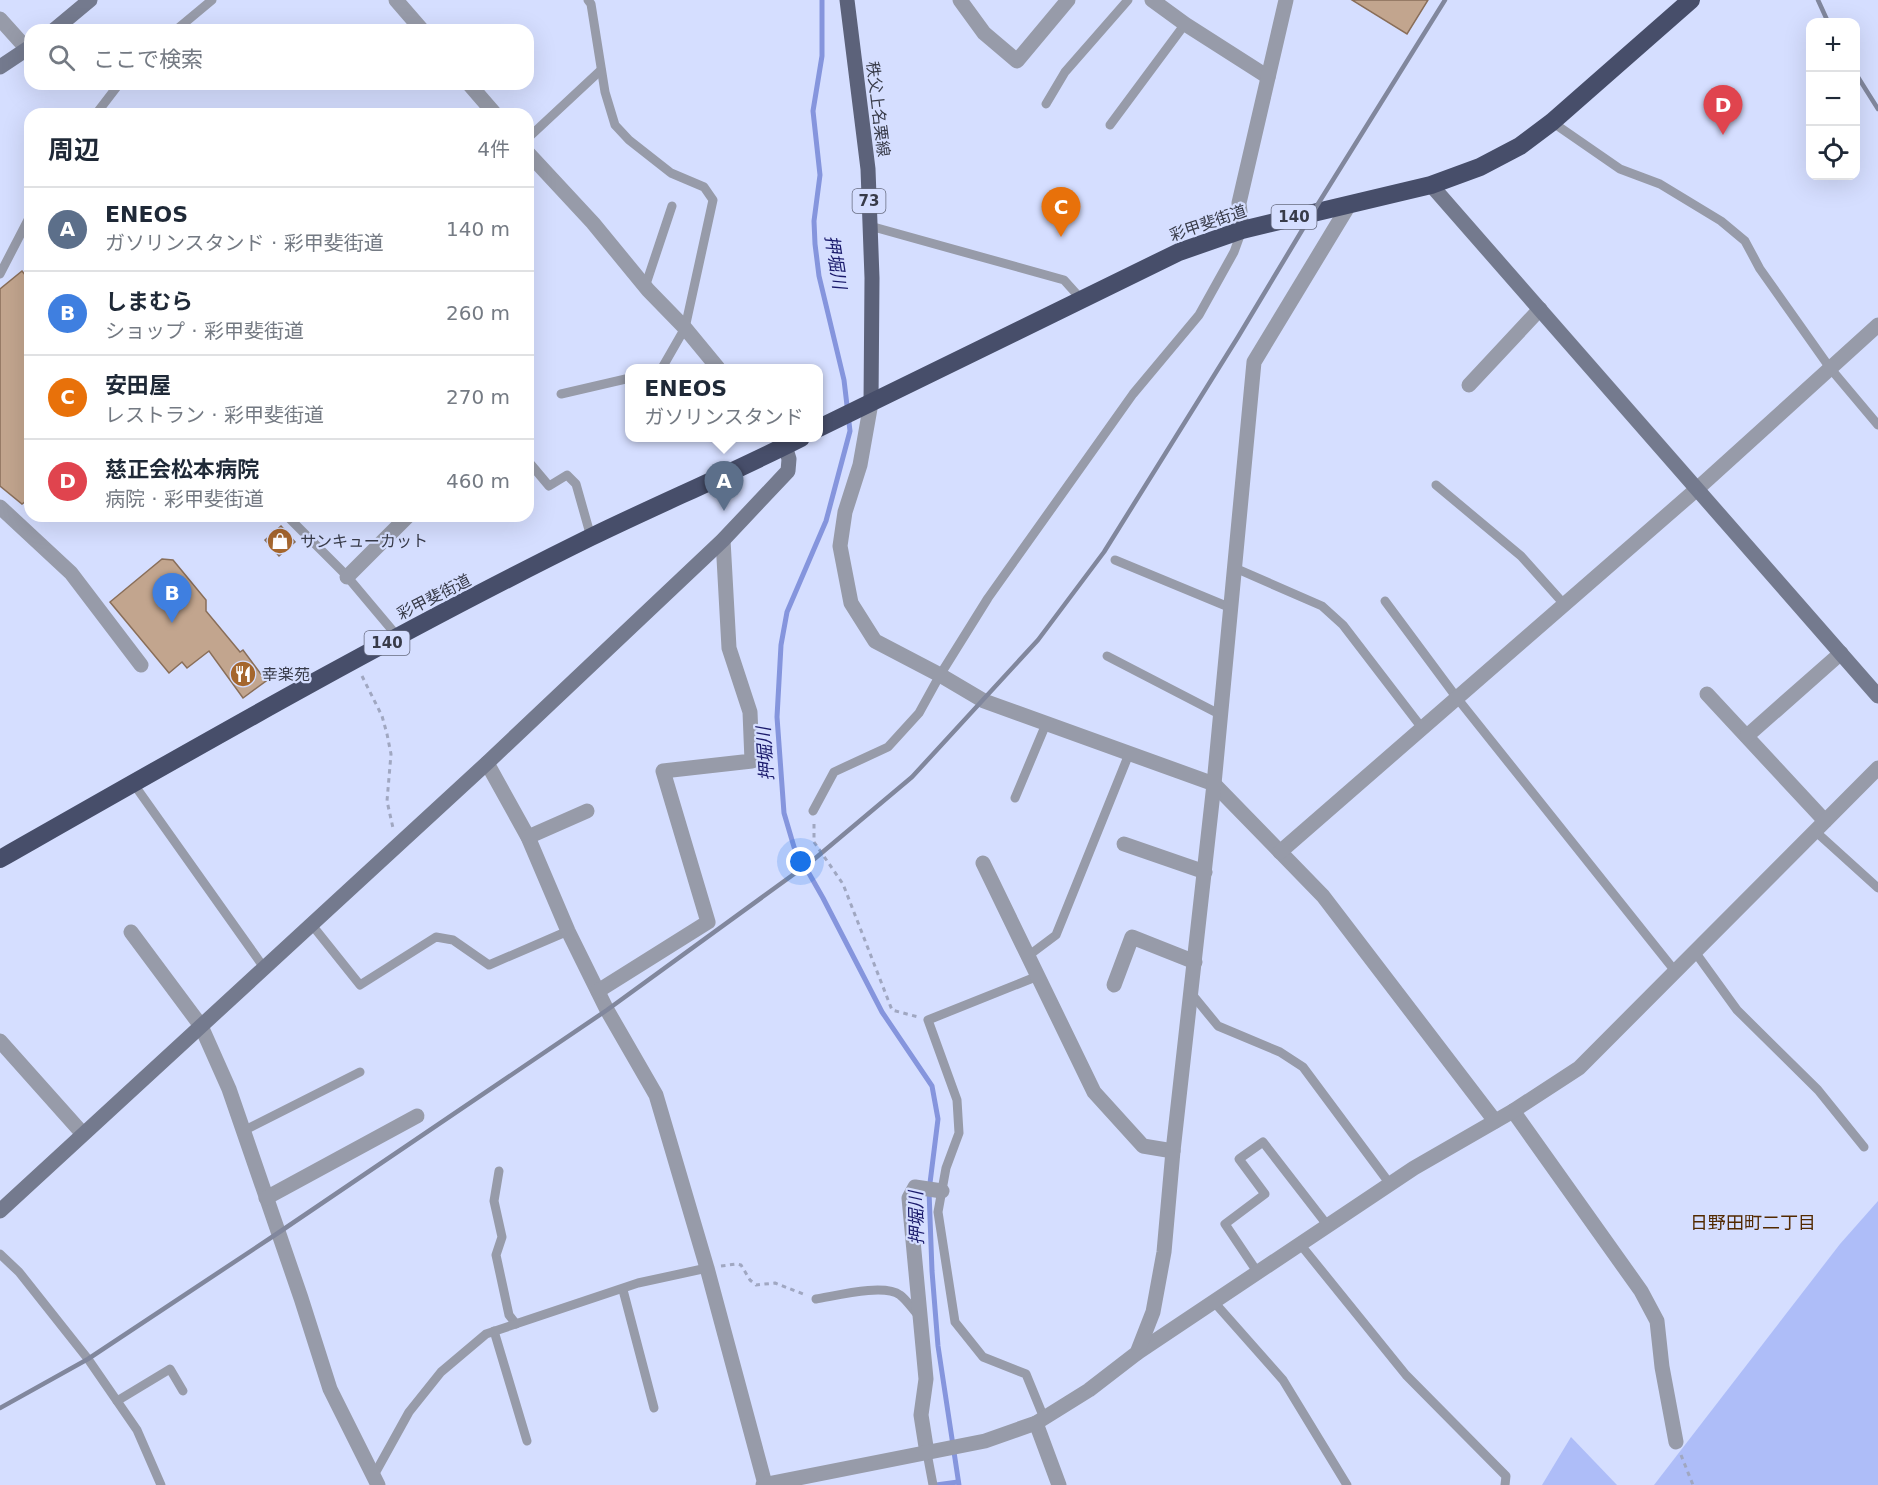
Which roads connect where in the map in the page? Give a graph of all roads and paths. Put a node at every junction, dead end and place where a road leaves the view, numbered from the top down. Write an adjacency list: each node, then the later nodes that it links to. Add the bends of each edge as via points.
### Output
1 (90, 0): 13 (street)
2 (212, 0): 14 (lane)
3 (396, 0): 15 (street)
4 (588, 0): 20 (lane)
5 (846, 0): 34 (main road, 秩父上名栗線 / 73, via 868,169)
6 (960, 0): 7 (street, via 984,33 1017,62)
7 (1068, 0)
8 (1128, 0): 24 (lane, via 1065,72)
9 (1152, 0): 16 (street)
10 (1286, 0): 21 (street)
11 (1691, 0): 27 (highway, 彩甲斐街道 / 140)
12 (0, 19): 17 (street)
13 (61, 24)
14 (183, 24)
15 (417, 24)
16 (1185, 24): 21 (street); 28 (lane)
17 (24, 44)
18 (24, 51): 19 (street)
19 (0, 67)
20 (601, 70): 29 (lane); 42 (lane, via 615,124 671,173 704,187 713,200)
21 (1268, 77): 36 (street, via 1239,202)
22 (114, 90): 25 (lane)
23 (474, 90): 26 (street)
24 (1046, 104)
25 (101, 108)
26 (490, 108)
27 (1552, 122): 31 (highway, 彩甲斐街道 / 140, via 1520,146 1480,167); 45 (lane, via 1620,169 1660,184 1721,221 1745,241 1760,269)
28 (1110, 125)
29 (534, 132)
30 (534, 160): 38 (street)
31 (1431, 185): 32 (highway, 彩甲斐街道 / 140); 40 (street)
32 (1349, 205): 36 (highway, 彩甲斐街道 / 140); 63 (street, via 1254,362)
33 (672, 206): 38 (lane)
34 (870, 226): 39 (lane, via 1064,280); 49 (main road, 秩父上名栗線 / 73)
35 (24, 227): 37 (lane)
36 (1242, 230): 39 (highway, 彩甲斐街道 / 140, via 1179,252); 73 (lane, via 1199,315 1126,404 988,598)
37 (0, 273)
38 (645, 287): 42 (street)
39 (1082, 300): 49 (highway, 彩甲斐街道 / 140)
40 (1540, 309): 47 (street); 56 (street)
41 (1878, 325): 45 (street)
42 (685, 328): 43 (lane); 44 (street)
43 (665, 364)
44 (714, 364)
45 (1830, 368): 50 (lane); 56 (street)
46 (625, 379): 48 (lane)
47 (1469, 385)
48 (561, 394)
49 (871, 403): 51 (highway, 彩甲斐街道 / 140); 73 (street, via 860,465 844,512 840,546 852,603 875,641)
50 (1878, 425)
51 (823, 426)
52 (784, 442): 60 (highway, 彩甲斐街道 / 140)
53 (788, 442): 61 (street, via 788,471)
54 (534, 468): 60 (lane, via 549,486 567,475 576,484)
55 (1436, 485): 66 (lane, via 1521,556)
56 (1697, 489): 66 (street); 69 (street)
57 (0, 507): 72 (street, via 71,573)
58 (293, 522): 64 (lane)
59 (402, 522): 64 (street)
60 (591, 537): 68 (highway, 彩甲斐街道 / 140)
61 (723, 540): 82 (street); 108 (street, via 729,648 750,712 752,761 663,771 708,922)
62 (1115, 560): 67 (lane)
63 (1235, 568): 67 (street); 79 (lane, via 1322,606 1344,625)
64 (347, 577): 68 (lane)
65 (1385, 601): 76 (lane)
66 (1564, 604): 76 (street)
67 (1231, 609): 77 (street)
68 (398, 637): 71 (highway, 彩甲斐街道 / 140)
69 (1841, 653): 75 (street); 80 (street)
70 (1107, 656): 77 (lane)
71 (355, 660): 84 (highway, 彩甲斐街道 / 140); 92 (path, via 387,734 391,754 387,801)
72 (141, 665)
73 (940, 675): 78 (street, via 984,701); 88 (lane, via 919,713 888,747 834,772)
74 (1707, 694): 80 (street)
75 (1878, 696)
76 (1457, 698): 79 (street); 105 (lane)
77 (1221, 716): 85 (street)
78 (1046, 724): 81 (street); 86 (lane)
79 (1422, 728): 93 (street)
80 (1747, 736): 89 (street)
81 (1129, 754): 85 (street); 102 (lane, via 1056,935)
82 (487, 763): 90 (street); 92 (street)
83 (1878, 768): 89 (street)
84 (133, 783): 94 (highway, 彩甲斐街道 / 140); 104 (lane)
85 (1214, 784): 93 (street); 96 (street)
86 (1015, 798)
87 (587, 811): 90 (street)
88 (813, 811): 110 (path, via 814,842 843,884 892,1010)
89 (1820, 826): 97 (lane); 101 (street)
90 (528, 837): 99 (street)
91 (1124, 844): 96 (street)
92 (398, 845): 98 (street)
93 (1280, 852): 116 (street, via 1323,896)
94 (0, 859)
95 (983, 863): 102 (street)
96 (1205, 872): 103 (street)
97 (1878, 888)
98 (312, 925): 99 (lane, via 360,985 435,937 453,940 489,965); 104 (street)
99 (568, 931): 108 (street)
100 (131, 932): 111 (street)
101 (1695, 952): 105 (street); 119 (lane, via 1737,1010 1818,1090)
102 (1028, 956): 106 (street)
103 (1195, 962): 107 (street, via 1132,937); 109 (street)
104 (265, 969): 111 (street)
105 (1675, 971): 114 (street, via 1579,1068)
106 (1038, 976): 110 (lane); 120 (street, via 1094,1092 1143,1146)
107 (1114, 985)
108 (598, 991): 129 (street, via 656,1095)
109 (1191, 993): 120 (street); 122 (lane, via 1218,1026 1280,1052 1303,1068)
110 (928, 1020): 123 (lane, via 957,1100 959,1132)
111 (201, 1026): 117 (street); 118 (street)
112 (0, 1041): 118 (street)
113 (360, 1072): 117 (lane)
114 (1513, 1111): 116 (street); 143 (street, via 1641,1291 1657,1321)
115 (417, 1116): 124 (street)
116 (1495, 1121): 122 (street)
117 (243, 1131): 124 (street)
118 (83, 1134): 125 (street)
119 (1864, 1147)
120 (1173, 1151): 137 (street, via 1164,1252 1153,1312)
121 (499, 1172): 135 (lane, via 494,1201 502,1237 496,1255 509,1315)
122 (1390, 1184): 126 (street)
123 (941, 1191): 134 (street, via 915,1187 909,1198); 141 (lane, via 938,1212 955,1322 983,1358 1026,1374)
124 (266, 1198): 145 (street, via 330,1389)
125 (0, 1211)
126 (1328, 1226): 127 (street); 130 (lane, via 1263,1142 1239,1159 1265,1194 1225,1224)
127 (1300, 1244): 130 (street); 151 (lane, via 1406,1375 1506,1476)
128 (0, 1254): 139 (lane, via 19,1272)
129 (707, 1268): 131 (lane); 132 (path, via 741,1265 756,1285 775,1283); 147 (street)
130 (1258, 1273): 133 (street)
131 (623, 1290): 135 (lane); 140 (lane)
132 (816, 1299): 134 (lane, via 888,1291 899,1294)
133 (1214, 1302): 137 (street); 150 (lane, via 1283,1380)
134 (920, 1317): 144 (street, via 926,1379 921,1415)
135 (516, 1324): 136 (lane)
136 (494, 1331): 142 (lane); 145 (lane, via 441,1372 409,1412)
137 (1137, 1353): 141 (street, via 1089,1390)
138 (183, 1391): 139 (lane, via 170,1369)
139 (117, 1401): 146 (lane, via 137,1430)
140 (654, 1408)
141 (1040, 1420): 144 (street, via 985,1441); 149 (street)
142 (527, 1441)
143 (1676, 1442): 152 (path)
144 (927, 1453): 147 (street); 148 (lane)
145 (375, 1481)
146 (161, 1485)
147 (764, 1485)
148 (933, 1485)
149 (1059, 1485)
150 (1347, 1485)
151 (1505, 1485)
152 (1693, 1485)

